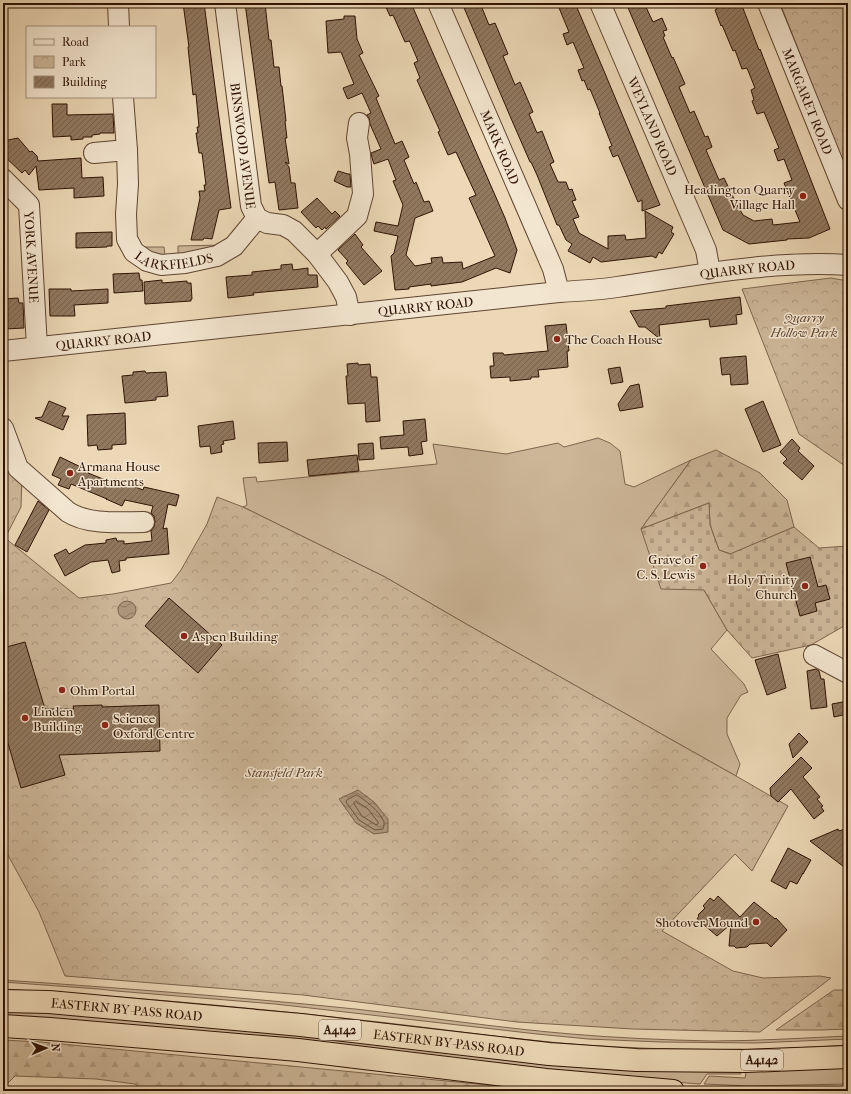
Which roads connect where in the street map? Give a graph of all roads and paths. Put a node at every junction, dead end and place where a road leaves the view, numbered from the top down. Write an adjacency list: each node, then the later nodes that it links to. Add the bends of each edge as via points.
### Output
1 (118, 3): 6 (street)
2 (225, 3): 13 (street, BINSWOOD AVENUE, via 247,183 251,206)
3 (438, 3): 17 (street, MARK ROAD, via 553,269)
4 (600, 3): 16 (street, WEYLAND ROAD, via 706,250)
5 (768, 3): 12 (street, MARGARET ROAD)
6 (119, 26)
7 (123, 98): 9 (street, LARKFIELDS)
8 (359, 123): 14 (street, via 357,138 363,194 357,216)
9 (127, 150): 10 (street); 13 (street, LARKFIELDS, via 127,239 134,252 147,261 161,265 217,256 234,246)
10 (94, 153)
11 (3, 179): 19 (street, YORK AVENUE, via 29,205)
12 (848, 200)
13 (257, 218): 14 (street, BINSWOOD AVENUE, via 267,223 283,225 294,231)
14 (317, 254): 18 (street, BINSWOOD AVENUE, via 338,282 346,297)
15 (848, 265): 16 (street, QUARRY ROAD, via 798,264)
16 (710, 272): 17 (street, QUARRY ROAD, via 617,287)
17 (559, 292): 18 (street, QUARRY ROAD)
18 (350, 315): 19 (street, QUARRY ROAD)
19 (37, 347): 20 (street, QUARRY ROAD)
20 (3, 351)
21 (3, 428): 22 (street, via 18,468 68,512 74,516 103,522)
22 (144, 522)
23 (814, 655): 24 (street)
24 (848, 672)
25 (3, 1001): 27 (highway, EASTERN BY-PASS ROAD / A4142, via 49,1002 301,1025 549,1054 636,1060 731,1061)
26 (3, 1026): 28 (highway, EASTERN BY-PASS ROAD / A4142, via 298,1050 546,1080)
27 (848, 1057)
28 (673, 1091)

